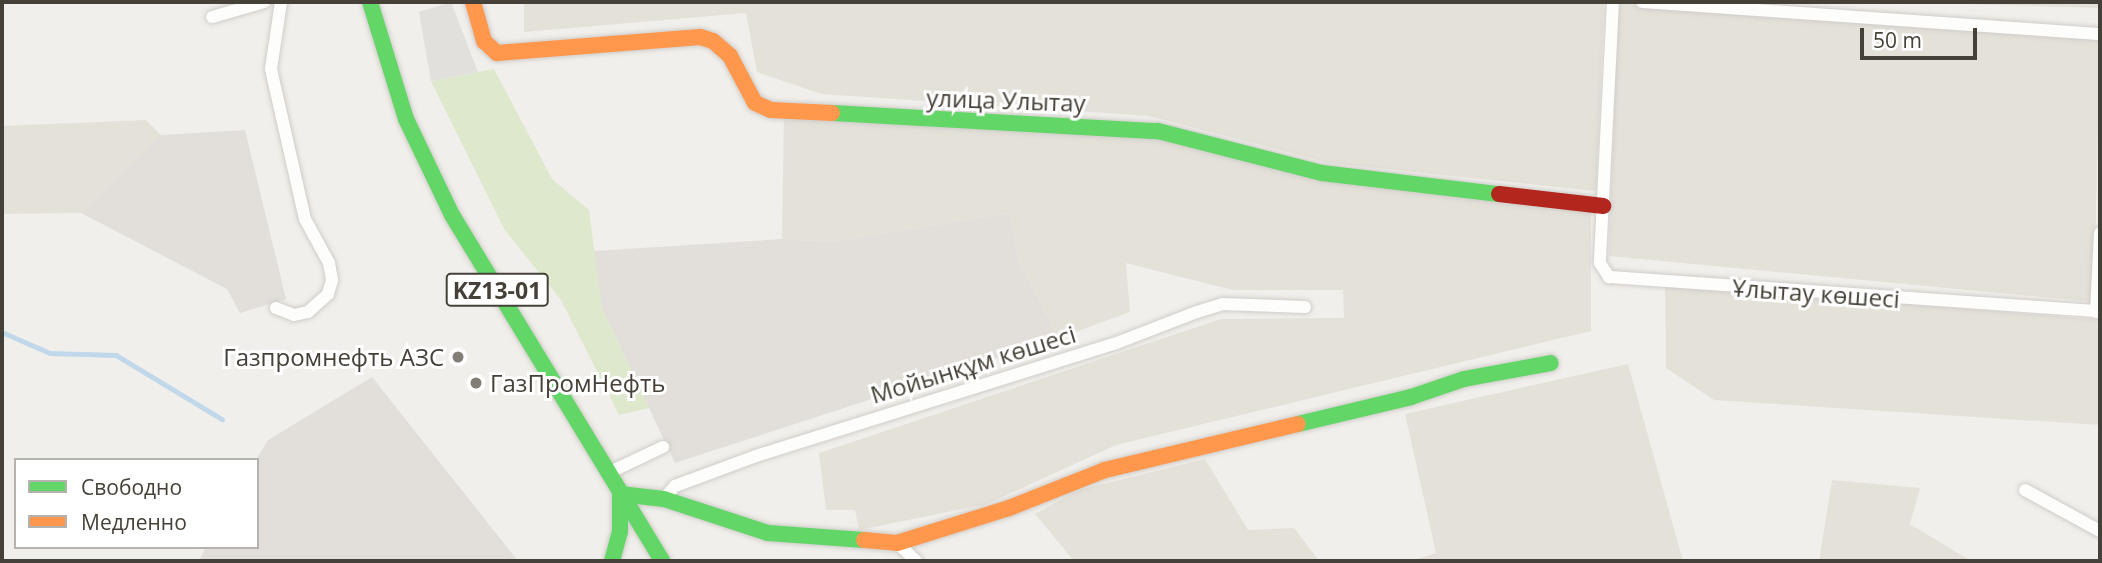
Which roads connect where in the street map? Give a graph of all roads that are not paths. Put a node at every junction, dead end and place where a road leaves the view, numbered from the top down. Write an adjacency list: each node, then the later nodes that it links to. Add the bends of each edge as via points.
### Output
1 (260, 2): 7 (street)
2 (281, 2): 12 (street, via 271,69 305,219 329,263 331,280 328,294 308,312 294,315)
3 (370, 2): 16 (main road, KZ13-01, via 401,106 429,170)
4 (473, 2): 9 (main road, улица Улытау, via 484,41 497,53 699,37 713,41 730,56 755,103 771,110 1158,131 1322,173)
5 (1613, 2): 9 (street)
6 (1642, 2): 8 (street)
7 (212, 18)
8 (2100, 34)
9 (1603, 206): 13 (street, Ұлытау көшесі, via 1600,263 1609,277 1618,279)
10 (2100, 233): 13 (street)
11 (1305, 307): 19 (street, Мойынқұм көшесі, via 1223,304 1196,312 1114,344 755,456 675,486)
12 (276, 308)
13 (2098, 312)
14 (1551, 363): 21 (main road, via 1464,379 1411,397 1105,470 1009,509)
15 (663, 447): 16 (street)
16 (608, 473): 18 (main road, KZ13-01)
17 (2025, 490): 20 (street)
18 (620, 494): 19 (main road); 22 (main road, via 619,544); 23 (main road, KZ13-01)
19 (664, 499): 21 (main road, via 768,533)
20 (2100, 531)
21 (897, 543): 24 (street)
22 (612, 561)
23 (662, 561)
24 (916, 561)

